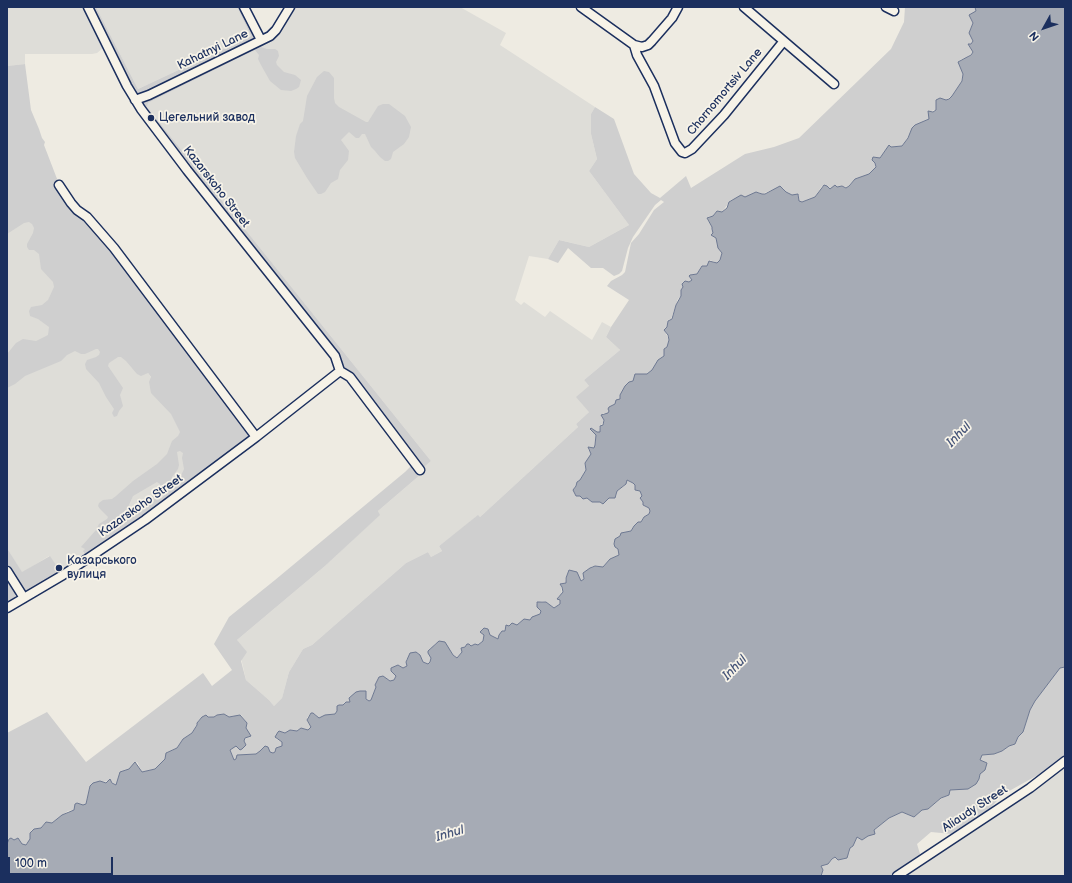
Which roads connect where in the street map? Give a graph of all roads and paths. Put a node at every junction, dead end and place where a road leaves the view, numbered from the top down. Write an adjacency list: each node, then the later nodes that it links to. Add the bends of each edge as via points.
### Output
1 (88, 7): 11 (street, Kazarskoho Street)
2 (244, 7): 7 (street)
3 (290, 7): 7 (street, Kahatnyi Lane, via 274,33)
4 (581, 7): 9 (street)
5 (678, 7): 9 (street, via 672,18 648,45)
6 (744, 7): 8 (street)
7 (261, 40): 11 (street, Kahatnyi Lane)
8 (783, 42): 9 (street, Chornomortsiv Lane, via 724,115 688,152 682,152 675,143 654,86 637,56); 10 (street)
9 (634, 45)
10 (834, 84)
11 (135, 100): 13 (street, Kazarskoho Street, via 187,170 335,356)
12 (58, 185): 14 (street, via 71,203 92,222 114,248)
13 (340, 371): 14 (street, Kazarskoho Street); 15 (street, Kazarskoho Street, via 350,377)
14 (256, 437): 17 (street, Kazarskoho Street, via 146,520)
15 (420, 470)
16 (7, 571): 17 (street)
17 (24, 598): 18 (street, Kazarskoho Street)
18 (7, 608)
19 (1065, 761): 20 (street, Aliaudy Street, via 1030,788)
20 (897, 876)

